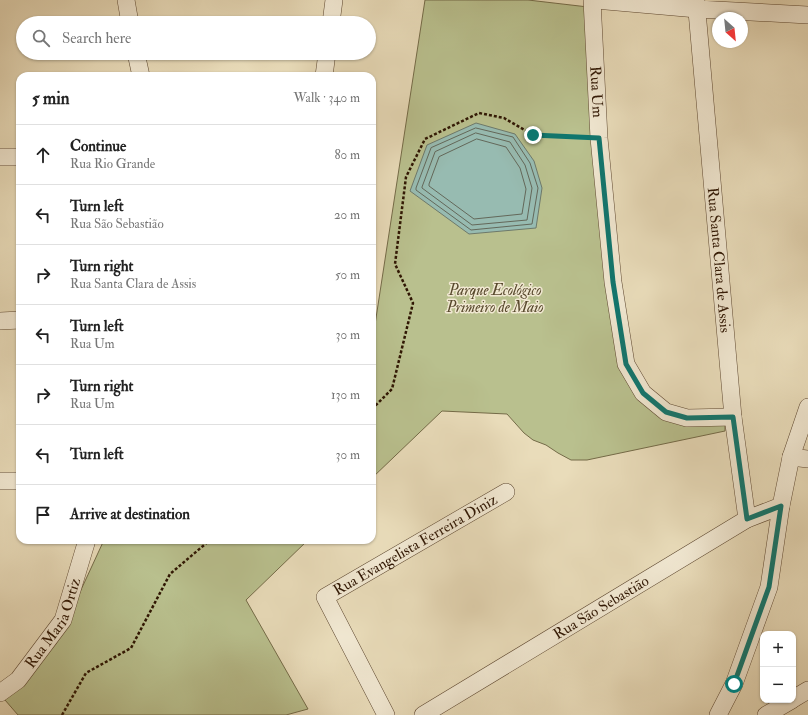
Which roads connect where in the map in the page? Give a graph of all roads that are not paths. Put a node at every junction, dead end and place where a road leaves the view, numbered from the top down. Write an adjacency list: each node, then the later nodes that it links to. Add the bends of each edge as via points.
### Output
1 (126, 0): 7 (street)
2 (334, 0): 8 (street)
3 (592, 0): 18 (street, Rua Um, via 599,138 613,282 626,364 643,393 666,412 687,418)
4 (595, 0): 5 (street)
5 (697, 4): 6 (street); 18 (street, Rua Santa Clara de Assis)
6 (808, 15)
7 (129, 16)
8 (331, 16)
9 (138, 60): 11 (street)
10 (326, 60): 12 (street)
11 (140, 72)
12 (325, 72)
13 (0, 157): 14 (street)
14 (16, 157)
15 (16, 320): 16 (street)
16 (0, 321)
17 (808, 407): 19 (street)
18 (733, 417): 25 (street, Rua Santa Clara de Assis)
19 (791, 457): 20 (street); 24 (street)
20 (808, 459)
21 (16, 481): 22 (street)
22 (0, 482)
23 (506, 492): 31 (street, Rua Evangelista Ferreira Diniz, via 324,596)
24 (781, 506): 25 (street, Rua São Sebastião); 33 (street, via 769,587 734,684)
25 (747, 519): 32 (street, Rua São Sebastião)
26 (86, 544): 28 (street, Rua Maria Ortiz, via 63,620 18,680)
27 (808, 690): 29 (street)
28 (0, 693)
29 (796, 698)
30 (787, 703): 34 (street)
31 (386, 715)
32 (423, 715)
33 (718, 715)
34 (766, 715)

